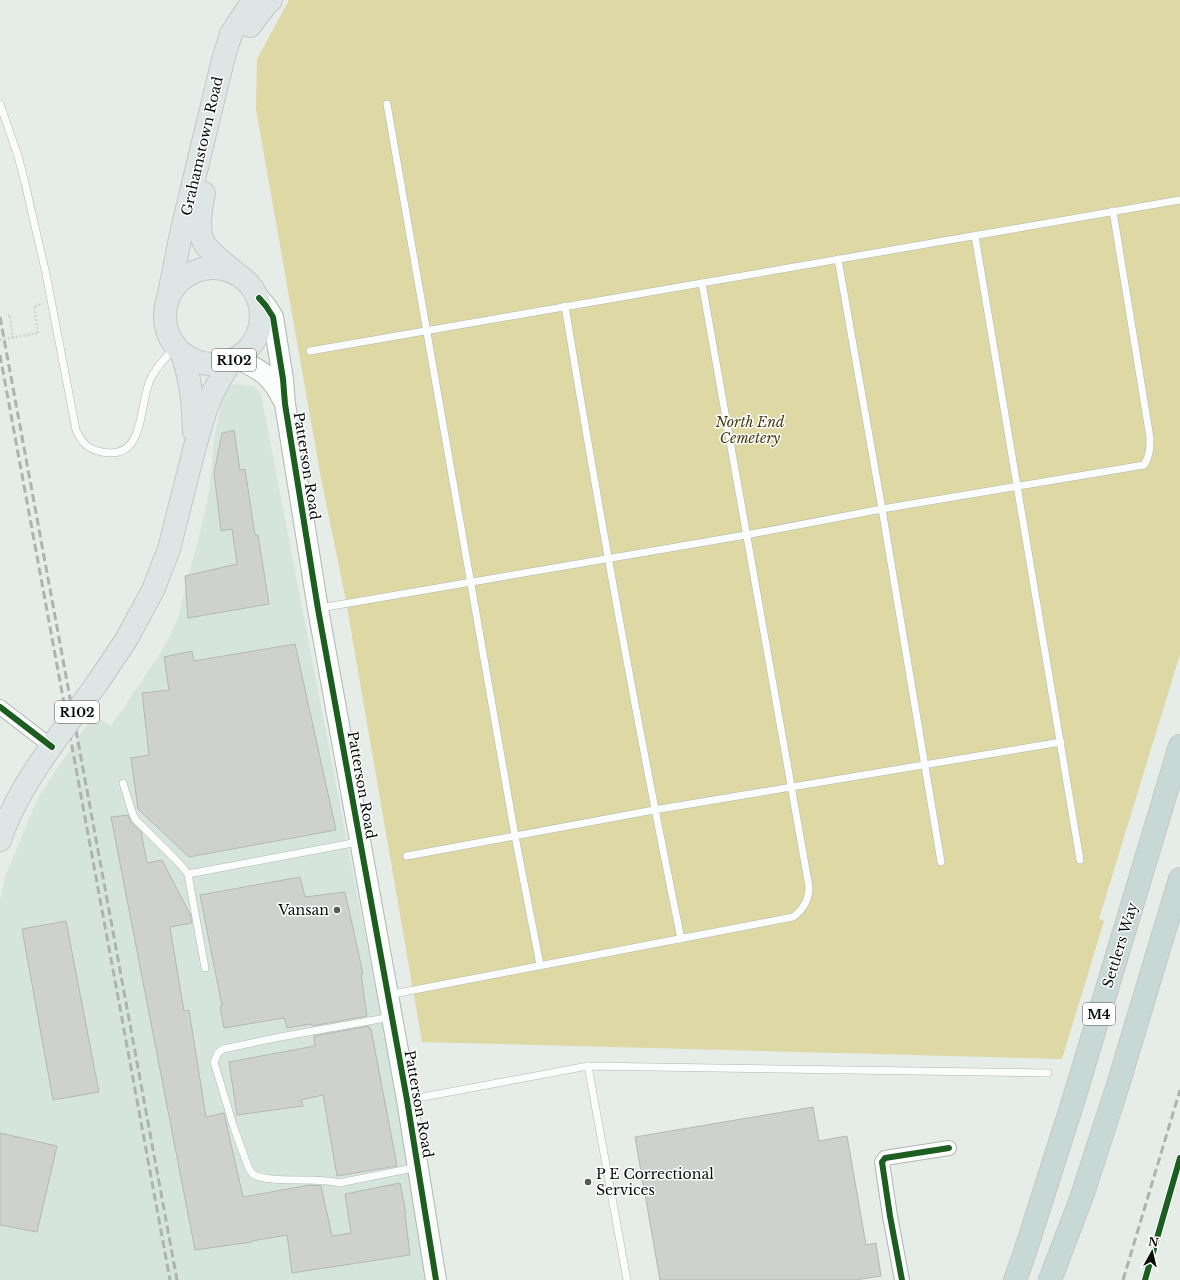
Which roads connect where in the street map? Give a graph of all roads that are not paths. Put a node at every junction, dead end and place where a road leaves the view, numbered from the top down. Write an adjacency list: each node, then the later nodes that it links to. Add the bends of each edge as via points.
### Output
1 (253, 0): 12 (main road, Grahamstown Road / R102, via 231,34 223,60 182,229)
2 (271, 0): 9 (main road, Grahamstown Road / R102, via 245,33 239,49 201,210 200,223 205,245)
3 (0, 104): 15 (lane, via 18,156 46,274 76,430 81,442 90,449 103,453 116,453 131,444 139,428 150,379 155,370)
4 (387, 104): 14 (lane)
5 (1180, 200): 6 (lane)
6 (1113, 211): 7 (lane); 20 (lane, via 1150,438 1148,458 1144,465)
7 (975, 236): 8 (lane); 20 (lane)
8 (838, 259): 10 (lane); 21 (lane)
9 (234, 272): 11 (main road, Grahamstown Road / R102, via 249,283); 12 (main road, Grahamstown Road / R102, via 214,267 193,272 176,285)
10 (702, 283): 13 (lane); 22 (lane)
11 (259, 298): 17 (main road, Grahamstown Road / R102, via 261,326 256,339 248,350); 18 (street, Patterson Road, via 273,317)
12 (168, 299): 15 (main road, Grahamstown Road / R102, via 164,316 167,332)
13 (565, 306): 14 (lane); 23 (lane)
14 (428, 330): 16 (lane); 24 (lane)
15 (178, 350): 17 (main road, R102, via 197,362 208,364); 19 (main road, Grahamstown Road / R102, via 189,374)
16 (310, 351)
17 (234, 360): 18 (street, Patterson Road, via 261,371 277,388); 19 (main road, Grahamstown Road / R102, via 214,390)
18 (285, 404): 25 (street, Patterson Road)
19 (195, 446): 28 (main road, Grahamstown Road / R102, bridge, via 169,548 152,590 126,640)
20 (1017, 486): 21 (lane); 27 (lane)
21 (882, 509): 22 (lane); 30 (lane)
22 (746, 535): 23 (lane); 32 (lane)
23 (608, 559): 24 (lane); 33 (lane)
24 (472, 583): 25 (lane); 34 (lane)
25 (318, 608): 36 (street, Patterson Road)
26 (0, 707): 28 (street)
27 (1061, 742): 30 (lane); 38 (lane)
28 (54, 744): 35 (main road, Grahamstown Road / R102, via 23,789)
29 (1180, 746): 56 (highway, Settlers Way / M4, via 1072,1105)
30 (926, 766): 32 (lane); 39 (lane)
31 (123, 783): 40 (lane, via 136,819)
32 (791, 787): 33 (lane); 42 (lane, via 809,887 804,907 793,917)
33 (654, 810): 34 (lane); 42 (lane)
34 (515, 836): 37 (lane); 43 (lane)
35 (0, 840)
36 (360, 842): 40 (lane); 45 (street, Patterson Road)
37 (407, 856)
38 (1080, 860)
39 (941, 862)
40 (188, 874): 44 (lane)
41 (1180, 879): 49 (highway, M4)
42 (681, 939): 43 (lane)
43 (540, 965): 45 (lane)
44 (205, 968)
45 (388, 995): 46 (street, Patterson Road)
46 (392, 1017): 50 (street, Patterson Road); 52 (lane, via 223,1049 214,1062 234,1128 253,1174 276,1179 339,1182)
47 (588, 1066): 48 (lane); 50 (lane); 54 (lane)
48 (1048, 1073)
49 (1117, 1088): 57 (highway, M4, via 1082,1196); 58 (highway)
50 (407, 1100): 52 (street, Patterson Road)
51 (949, 1148): 55 (street, via 885,1158 882,1162)
52 (418, 1167): 53 (street, Patterson Road)
53 (436, 1280)
54 (626, 1280)
55 (902, 1280)
56 (1015, 1280)
57 (1050, 1280)
58 (1066, 1280)

